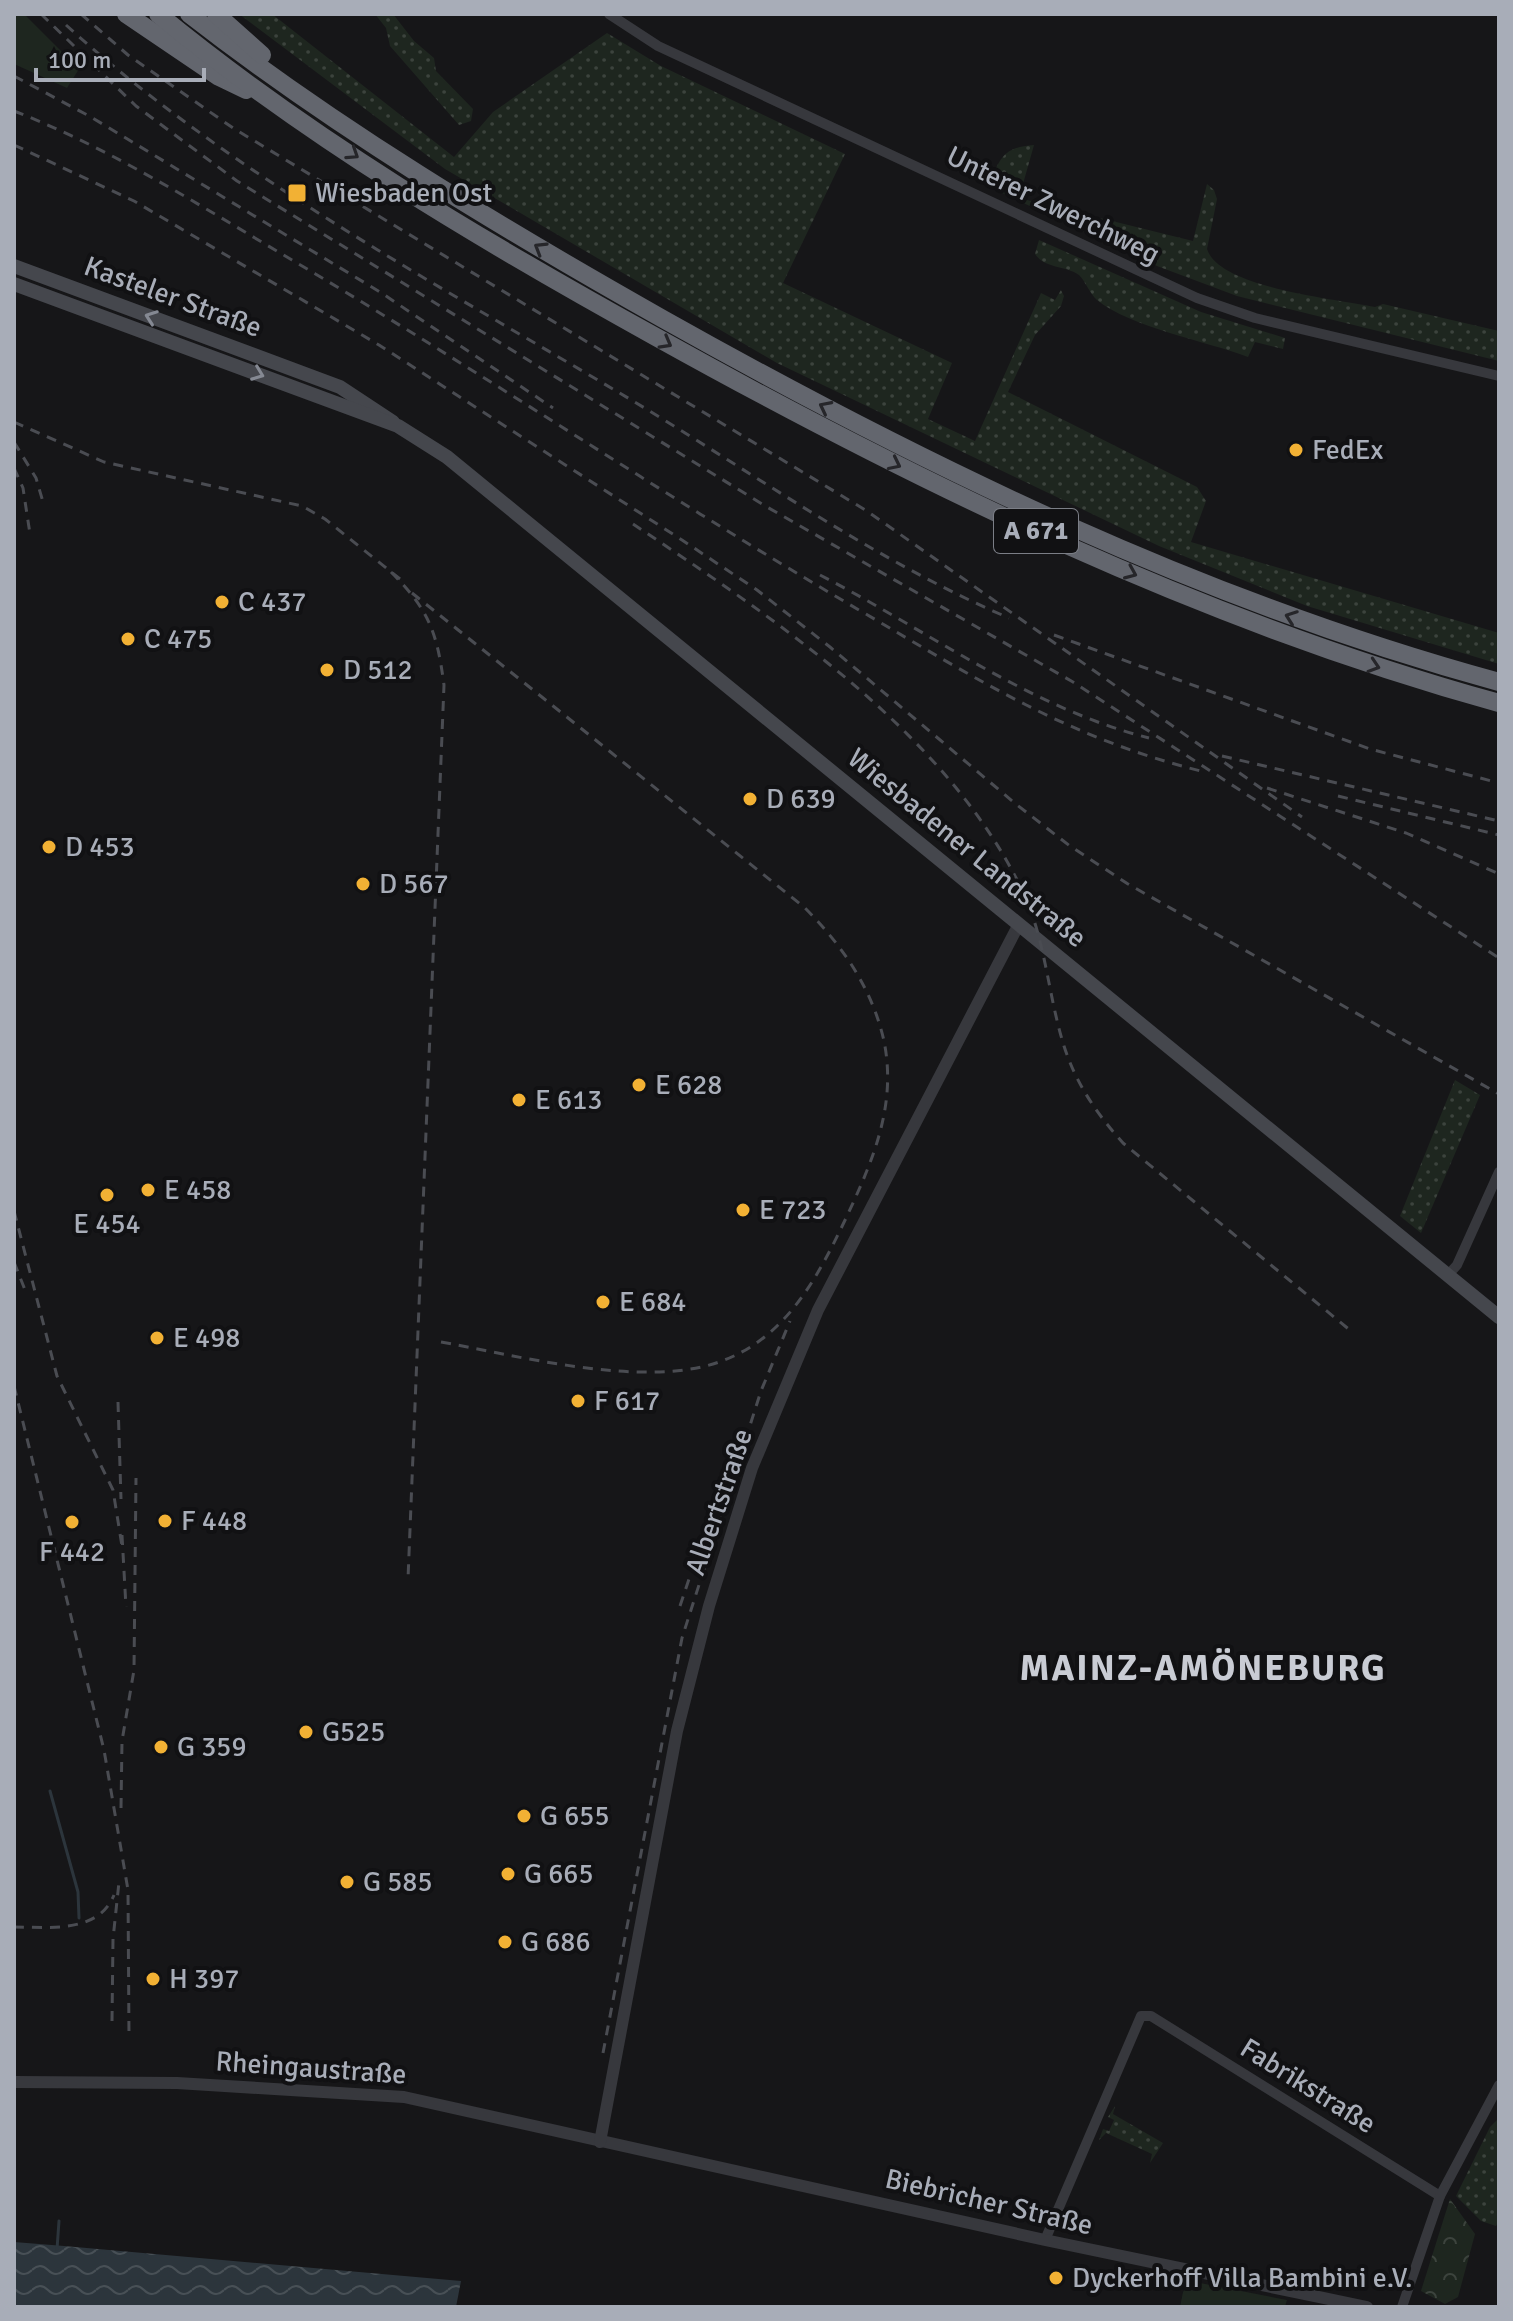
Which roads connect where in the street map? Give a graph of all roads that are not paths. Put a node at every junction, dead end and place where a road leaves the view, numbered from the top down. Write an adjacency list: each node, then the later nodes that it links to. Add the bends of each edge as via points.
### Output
1 (126, 14): 7 (highway, via 219,77)
2 (158, 14): 7 (highway, A 671)
3 (189, 14): 6 (highway, A 671)
4 (216, 14): 6 (highway)
5 (609, 14): 10 (street, Unterer Zwerchweg, via 658,46 1197,298 1255,318)
6 (303, 97): 14 (highway, A 671, one-way to 6, via 1267,609 966,478 607,288)
7 (288, 111): 15 (highway, A 671, one-way to 15, via 597,305 918,475 1085,554 1255,624)
8 (14, 266): 11 (main road, Kasteler Straße, one-way to 8)
9 (14, 284): 12 (main road, Kasteler Straße, one-way to 12)
10 (1499, 376)
11 (314, 377): 13 (main road, Wiesbadener Landstraße, via 358,396)
12 (303, 391): 13 (main road, Wiesbadener Landstraße)
13 (398, 426): 16 (main road, Wiesbadener Landstraße, via 497,496)
14 (1499, 682)
15 (1499, 703)
16 (1019, 924): 19 (main road, Wiesbadener Landstraße); 23 (street, Albertstraße, via 818,1310 752,1468 677,1731)
17 (1499, 1172): 18 (street)
18 (1496, 1188): 19 (street)
19 (1448, 1275): 20 (main road, Wiesbadener Landstraße)
20 (1499, 1317)
21 (14, 2082): 23 (street, Rheingaustraße, via 177,2083 396,2096)
22 (1497, 2093): 24 (street)
23 (600, 2142): 25 (street, Biebricher Straße)
24 (1440, 2196): 25 (street, Fabrikstraße, via 1151,2016 1141,2016); 27 (street)
25 (1045, 2240): 26 (street, Biebricher Straße)
26 (1367, 2307)
27 (1402, 2307)

